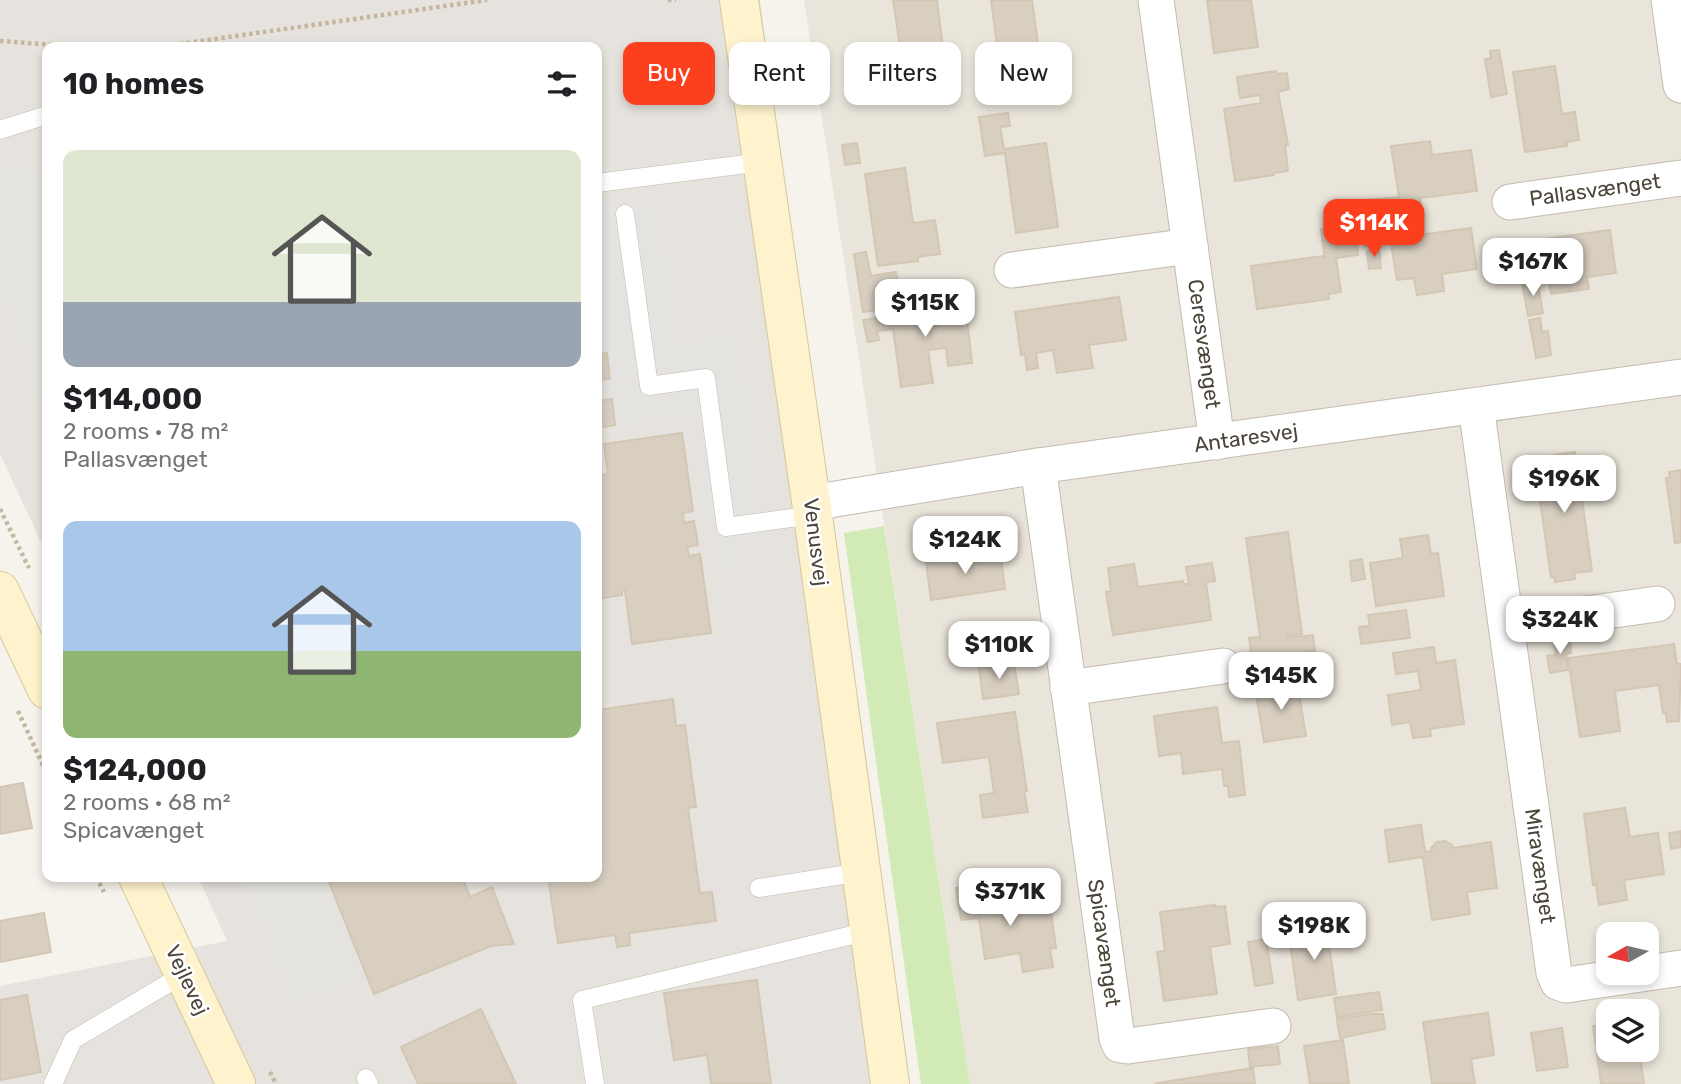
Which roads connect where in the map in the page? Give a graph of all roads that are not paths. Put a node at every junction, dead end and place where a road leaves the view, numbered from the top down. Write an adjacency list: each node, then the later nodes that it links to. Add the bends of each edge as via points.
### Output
1 (739, 0): 7 (street, Venusvej)
2 (1156, 0): 12 (street, Ceresvænget)
3 (1669, 0): 4 (street)
4 (1681, 85)
5 (42, 117): 6 (lane)
6 (0, 130)
7 (762, 162): 9 (lane); 18 (street, Venusvej)
8 (1681, 178): 10 (street, Pallasvænget)
9 (602, 182)
10 (1510, 202)
11 (625, 214): 18 (lane, via 649,386 706,378 726,527)
12 (1190, 246): 13 (street); 16 (street, Ceresvænget)
13 (1012, 271)
14 (1681, 377): 15 (street, Antaresvej)
15 (1476, 406): 16 (street, Antaresvej); 21 (street, Miravænget)
16 (1217, 442): 17 (street, Antaresvej)
17 (1038, 466): 18 (street, Antaresvej); 23 (street, Spicavænget)
18 (812, 509): 25 (street, Venusvej)
19 (15, 581): 24 (street)
20 (1657, 604): 21 (street)
21 (1507, 625): 29 (street, Miravænget, via 1558,982 1566,985)
22 (1223, 666): 23 (street)
23 (1068, 688): 31 (street, Spicavænget, via 1120,1045)
24 (31, 696)
25 (861, 872): 27 (lane); 28 (street, Venusvej)
26 (140, 882): 30 (street, Vejlevej)
27 (758, 888)
28 (869, 931): 34 (lane, via 582,1000); 35 (street, Venusvej)
29 (1681, 968)
30 (184, 974): 32 (lane, via 73,1040); 33 (street, Vejlevej)
31 (1273, 1026)
32 (53, 1084)
33 (236, 1084)
34 (595, 1084)
35 (890, 1084)

